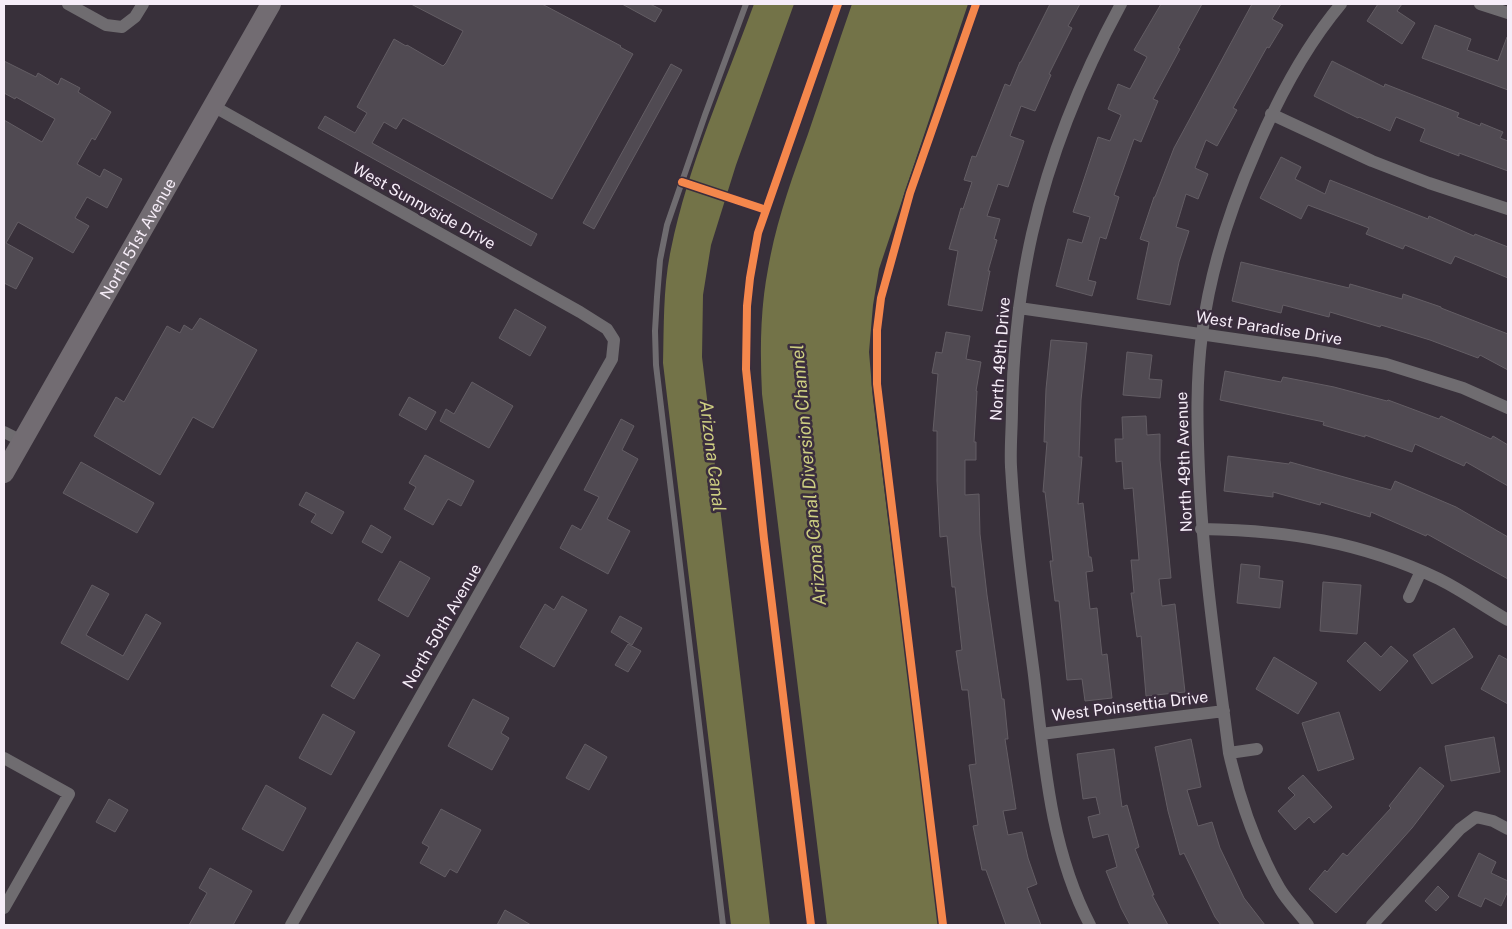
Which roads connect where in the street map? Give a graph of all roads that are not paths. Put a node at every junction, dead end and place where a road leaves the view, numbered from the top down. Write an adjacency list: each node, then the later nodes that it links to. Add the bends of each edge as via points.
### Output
1 (68, 4): 2 (street, via 106,25 122,27 135,17)
2 (143, 4)
3 (271, 4): 9 (main road, North 51st Avenue)
4 (746, 4): 31 (lane, via 672,208 660,260 655,331)
5 (1121, 4): 12 (street, North 49th Drive, via 1088,71 1047,180 1032,234)
6 (1341, 4): 10 (street, North 49th Avenue, via 1299,64)
7 (1480, 4): 8 (street)
8 (1508, 13)
9 (212, 106): 14 (street, West Sunnyside Drive, via 580,312 607,329); 17 (main road, North 51st Avenue)
10 (1271, 114): 11 (street, via 1372,161); 13 (street, North 49th Avenue, via 1240,186 1216,256)
11 (1508, 209)
12 (1019, 308): 13 (street, West Paradise Drive); 24 (street, North 49th Drive, via 1011,465)
13 (1202, 334): 15 (street, West Paradise Drive, via 1386,364 1463,388); 19 (street, North 49th Avenue, via 1196,415)
14 (614, 340): 30 (street, North 50th Avenue, via 612,359)
15 (1508, 408)
16 (4, 432): 17 (street)
17 (22, 441): 18 (main road, North 51st Avenue)
18 (4, 473)
19 (1201, 529): 20 (street, via 1253,530 1329,540 1392,558); 23 (street, North 49th Avenue)
20 (1421, 571): 21 (street); 22 (street)
21 (1409, 598)
22 (1508, 620)
23 (1224, 711): 24 (street, West Poinsettia Drive); 26 (street, North 49th Avenue)
24 (1041, 734): 32 (street, North 49th Drive, via 1058,835 1069,877)
25 (1257, 749): 26 (street)
26 (1229, 753): 33 (street, North 49th Avenue, via 1252,834 1281,890)
27 (4, 758): 29 (street, via 69,794)
28 (1508, 829): 34 (street, via 1493,821 1476,818 1460,829)
29 (4, 908)
30 (291, 925)
31 (723, 925)
32 (1090, 925)
33 (1308, 925)
34 (1372, 925)

